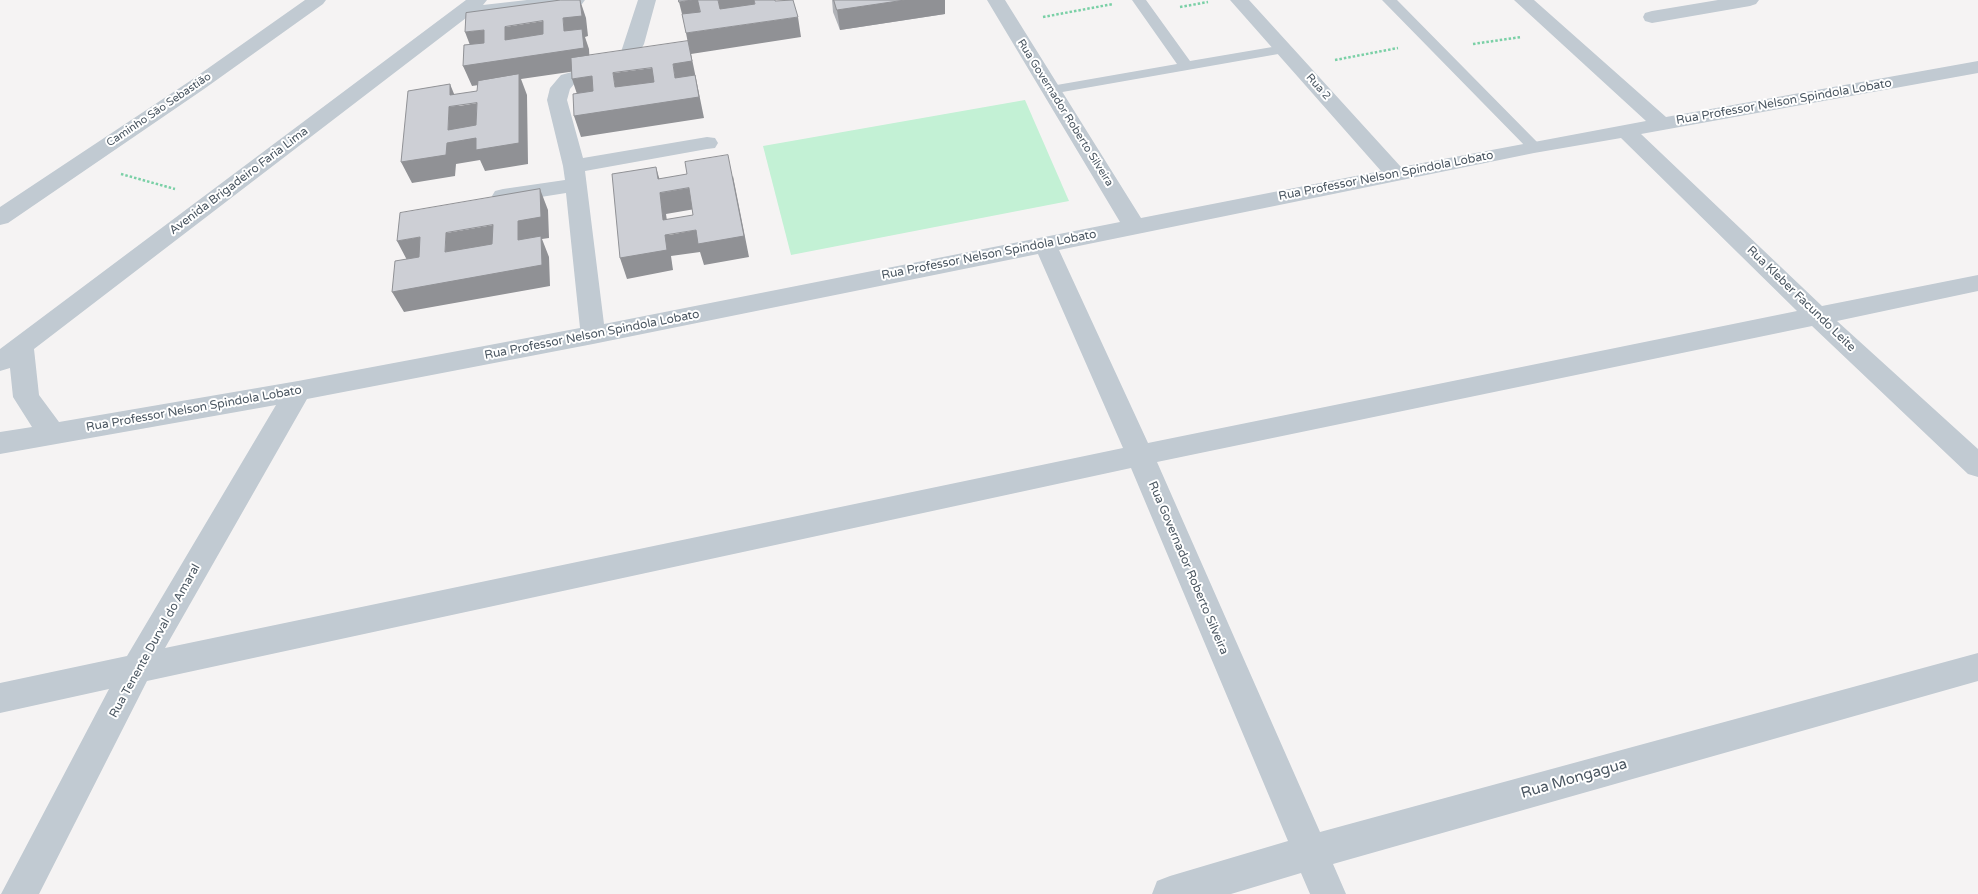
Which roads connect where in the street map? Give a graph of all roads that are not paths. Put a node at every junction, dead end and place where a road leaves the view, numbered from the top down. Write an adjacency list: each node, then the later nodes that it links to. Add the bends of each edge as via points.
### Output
1 (317, 0): 23 (street, Caminho São Sebastião)
2 (576, 0): 10 (street)
3 (647, 0): 21 (street, via 629,54 611,67 568,79 560,88 557,100)
4 (996, 0): 15 (street, Rua Governador Roberto Silveira)
5 (1139, 0): 13 (lane)
6 (1239, 0): 12 (street, Rua 2)
7 (1389, 0): 19 (lane)
8 (1523, 0): 16 (street)
9 (1750, 0): 11 (street)
10 (470, 6): 29 (street, Avenida Brigadeiro Faria Lima)
11 (1652, 17)
12 (1284, 49): 13 (lane); 20 (street, Rua 2)
13 (1186, 66): 15 (lane)
14 (1978, 67): 16 (street, Rua Professor Nelson Spindola Lobato)
15 (1051, 90): 24 (street, Rua Governador Roberto Silveira)
16 (1662, 124): 17 (street, Rua Professor Nelson Spindola Lobato)
17 (1626, 131): 19 (street, Rua Professor Nelson Spindola Lobato); 27 (street, Rua Kleber Facundo Leite)
18 (707, 143): 21 (street)
19 (1534, 147): 20 (street, Rua Professor Nelson Spindola Lobato)
20 (1396, 174): 24 (street, Rua Professor Nelson Spindola Lobato)
21 (575, 176): 22 (street); 28 (street)
22 (483, 200)
23 (0, 218)
24 (1134, 226): 25 (street, Rua Professor Nelson Spindola Lobato)
25 (1045, 244): 28 (street, Rua Professor Nelson Spindola Lobato); 34 (street, Rua Governador Roberto Silveira)
26 (1978, 283): 27 (street)
27 (1816, 315): 34 (street); 35 (street, Rua Kleber Facundo Leite)
28 (593, 335): 31 (street, Rua Professor Nelson Spindola Lobato)
29 (21, 346): 30 (street, Avenida Brigadeiro Faria Lima); 32 (street, via 26,397)
30 (0, 362)
31 (298, 391): 32 (street, Rua Professor Nelson Spindola Lobato); 37 (street, Rua Tenente Durval do Amaral)
32 (52, 434): 33 (street, Rua Professor Nelson Spindola Lobato)
33 (0, 443)
34 (1140, 456): 37 (street); 39 (street, Rua Governador Roberto Silveira)
35 (1978, 466)
36 (1978, 667): 39 (street, Rua Mongagua)
37 (136, 670): 38 (street); 40 (street, Rua Tenente Durval do Amaral)
38 (0, 698)
39 (1309, 853): 41 (street, Rua Mongagua); 42 (street, Rua Governador Roberto Silveira)
40 (19, 894)
41 (1170, 894)
42 (1328, 894)

